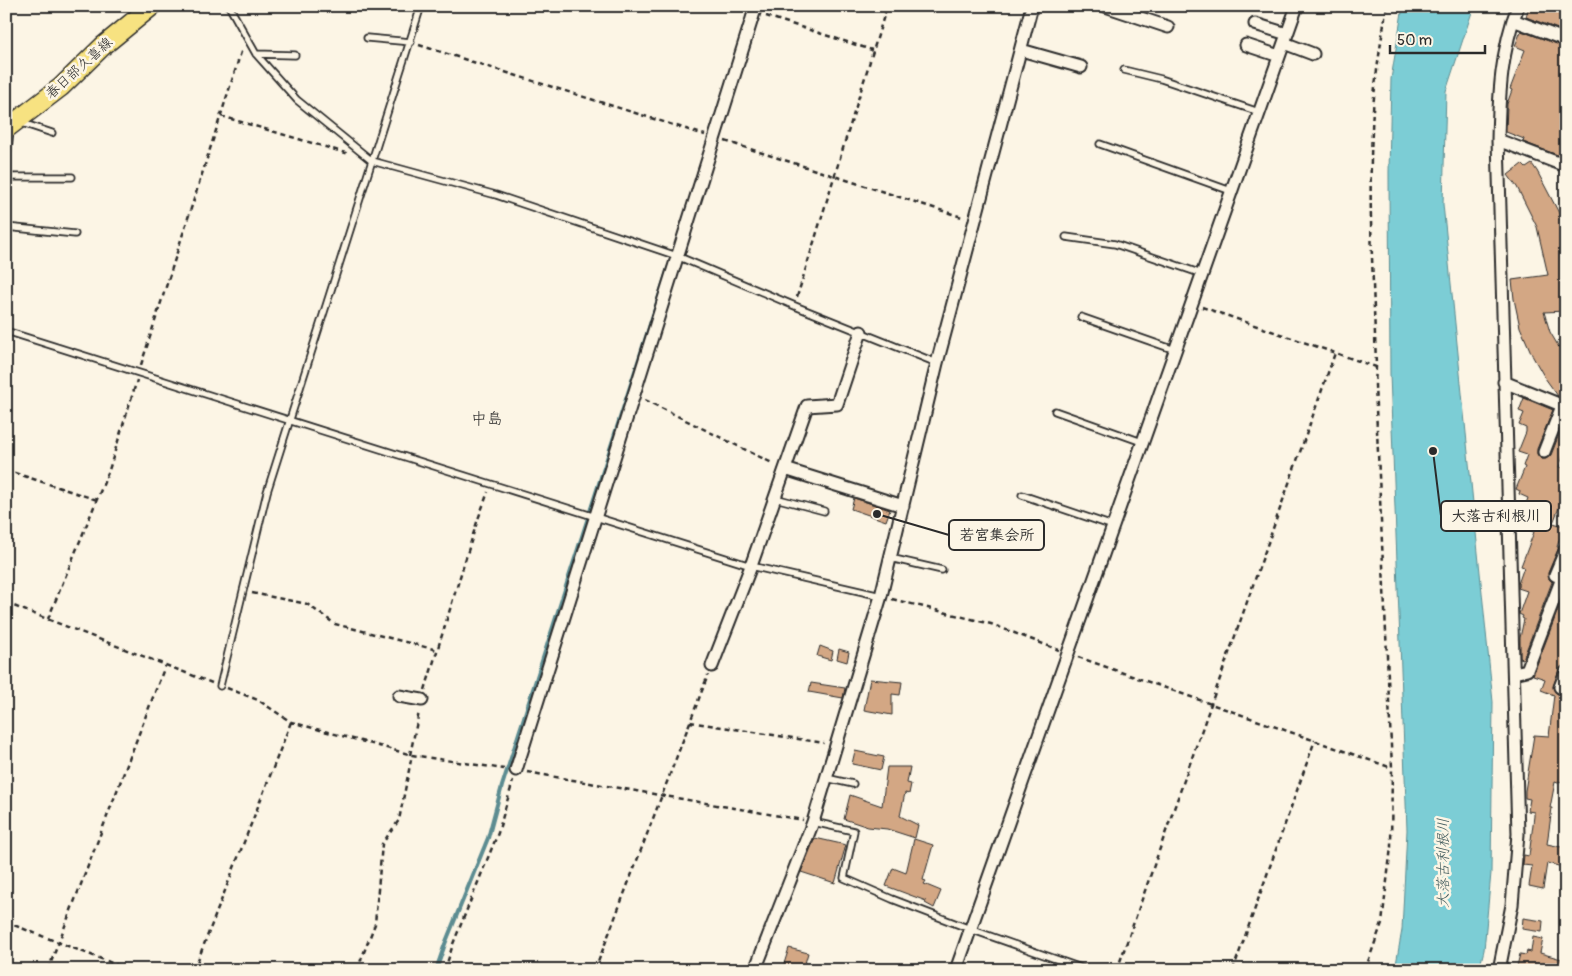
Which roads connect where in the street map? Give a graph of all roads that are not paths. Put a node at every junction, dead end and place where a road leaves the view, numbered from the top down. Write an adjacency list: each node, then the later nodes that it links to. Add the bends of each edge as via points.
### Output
1 (229, 6): 18 (lane)
2 (422, 6): 15 (lane)
3 (1032, 6): 17 (street)
4 (1105, 6): 11 (street)
5 (1297, 6): 13 (street)
6 (1518, 6): 9 (street)
7 (144, 9): 25 (main road, 春日部久喜線, via 61,87)
8 (755, 9): 38 (street)
9 (1513, 20): 14 (street); 27 (street, via 1503,57)
10 (1255, 24): 13 (street)
11 (1168, 27)
12 (367, 38): 15 (lane)
13 (1285, 39): 20 (street); 21 (street)
14 (1566, 40)
15 (410, 42): 29 (lane)
16 (1246, 45): 21 (street)
17 (1021, 50): 22 (street); 44 (street)
18 (256, 54): 19 (lane); 29 (lane, via 297,100)
19 (294, 54)
20 (1313, 54)
21 (1279, 56): 24 (street)
22 (1081, 67)
23 (1124, 70): 24 (lane)
24 (1259, 112): 34 (street)
25 (11, 126): 26 (lane); 31 (lane)
26 (52, 133)
27 (1498, 140): 30 (street); 45 (street)
28 (1100, 144): 34 (lane)
29 (372, 161): 38 (lane, via 496,195); 48 (lane)
30 (1566, 166)
31 (6, 168)
32 (72, 176): 33 (lane)
33 (6, 177)
34 (1231, 191): 39 (street)
35 (6, 227): 36 (lane)
36 (76, 234)
37 (1066, 237): 39 (lane, via 1115,244)
38 (677, 256): 42 (lane); 56 (street)
39 (1202, 274): 43 (street)
40 (1081, 318): 43 (lane)
41 (6, 332): 48 (lane)
42 (861, 332): 44 (lane); 51 (street, via 837,404 807,406)
43 (1175, 350): 49 (street)
44 (937, 363): 54 (street)
45 (1504, 382): 46 (street); 66 (street)
46 (1564, 407): 50 (street)
47 (1055, 411): 49 (lane)
48 (290, 421): 56 (lane); 67 (lane, via 267,492)
49 (1142, 442): 57 (street)
50 (1544, 452)
51 (785, 469): 53 (street); 54 (street)
52 (1022, 495): 57 (lane)
53 (775, 498): 55 (lane); 60 (street)
54 (903, 506): 59 (street)
55 (824, 511)
56 (596, 517): 60 (lane); 71 (street)
57 (1113, 526): 75 (street)
58 (1566, 548): 62 (street, via 1555,575)
59 (890, 558): 61 (lane); 63 (street)
60 (751, 566): 63 (lane); 64 (street)
61 (942, 570)
62 (1564, 578): 66 (street, via 1528,670)
63 (881, 596): 72 (street)
64 (712, 666)
65 (1566, 672): 68 (street, via 1560,687)
66 (1514, 673): 79 (street, via 1518,834 1512,904)
67 (220, 686)
68 (1566, 690)
69 (400, 696): 70 (street)
70 (422, 700)
71 (516, 770)
72 (826, 778): 73 (lane); 74 (street)
73 (853, 784)
74 (813, 822): 75 (lane, via 854,831 844,878); 76 (street)
75 (970, 930): 77 (street); 78 (lane)
76 (755, 970)
77 (956, 970)
78 (1087, 970)
79 (1499, 970)

